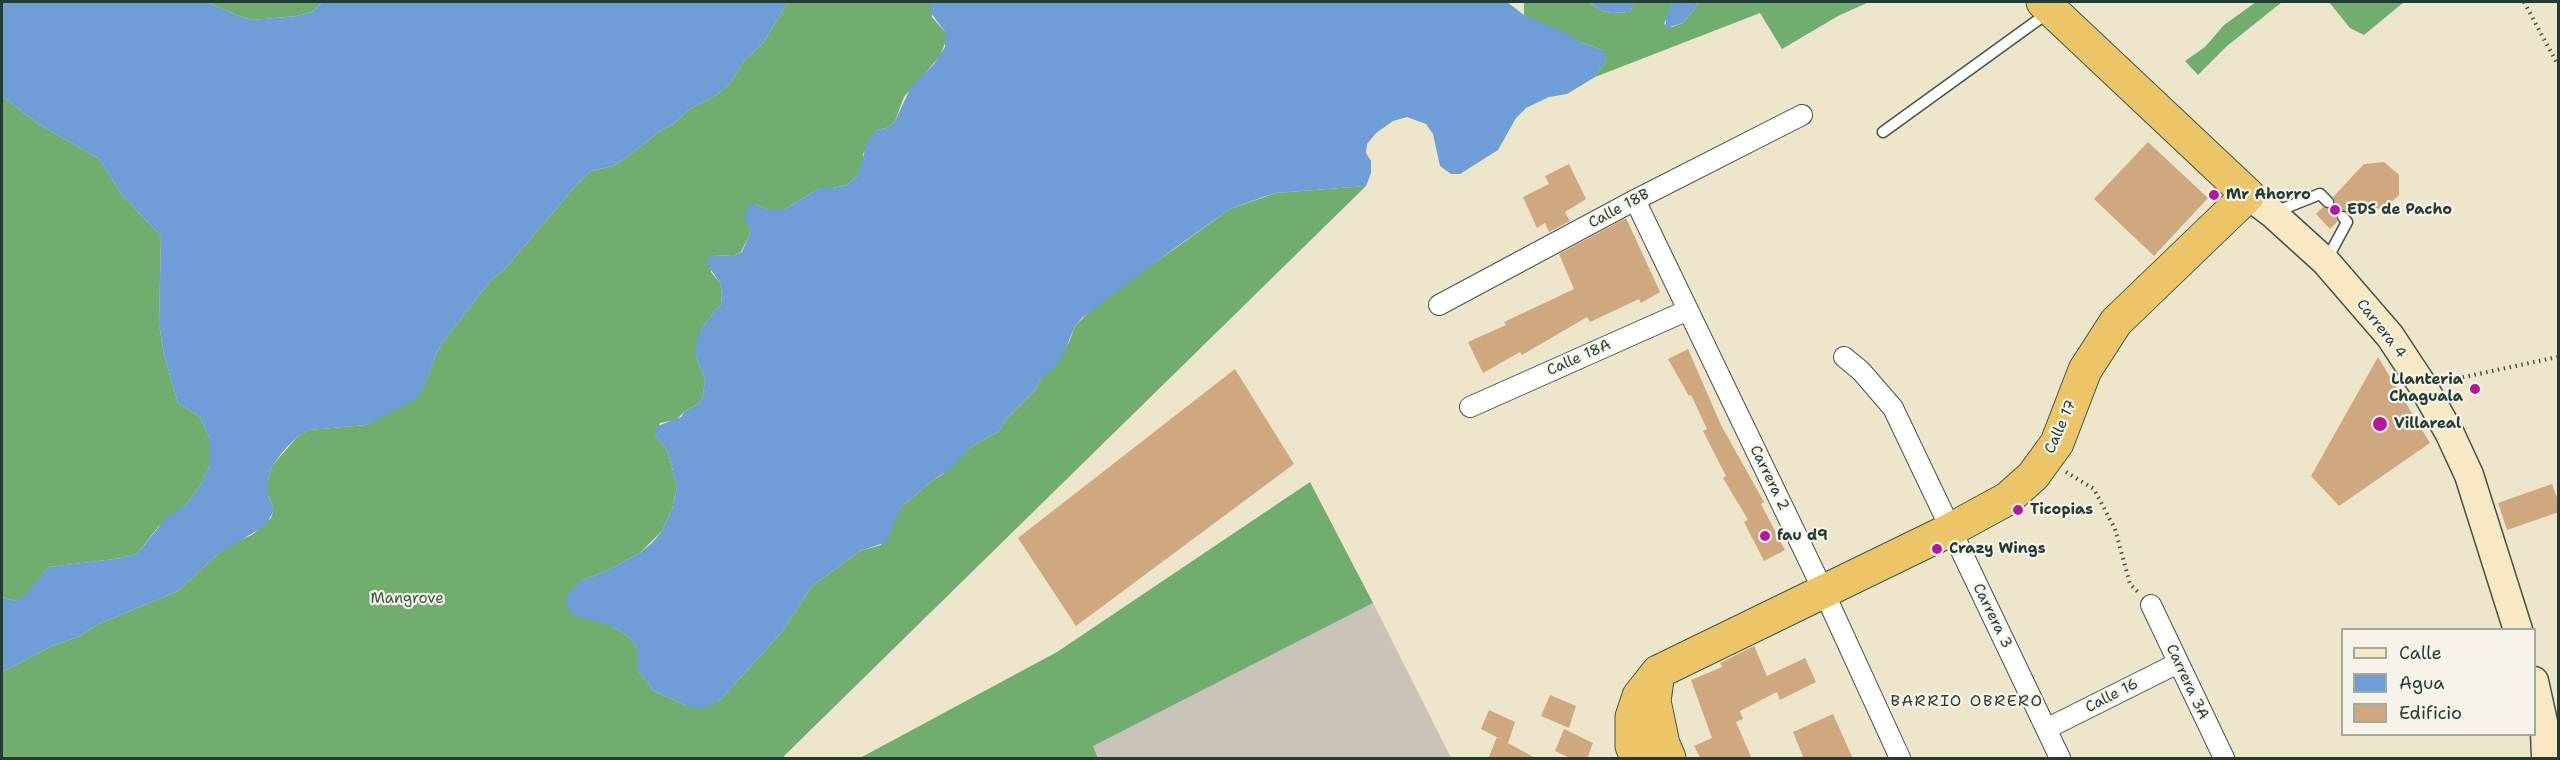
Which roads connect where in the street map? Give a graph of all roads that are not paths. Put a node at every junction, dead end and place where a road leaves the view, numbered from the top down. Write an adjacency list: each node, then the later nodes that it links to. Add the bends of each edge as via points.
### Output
1 (2047, 6): 3 (lane); 6 (highway)
2 (1802, 115): 4 (street, Calle 18B)
3 (1883, 132)
4 (1635, 200): 9 (street, Calle 18B); 10 (street, Carrera 2)
5 (2328, 202): 6 (lane, via 2320,194)
6 (2260, 204): 8 (street, Carrera 4); 13 (highway, Calle 17, via 2116,322 2085,370 2057,443 2033,476 2007,499)
7 (2343, 217): 8 (lane, via 2347,222)
8 (2326, 261): 16 (street, Carrera 4, via 2390,336 2451,434 2469,475)
9 (1439, 304)
10 (1688, 310): 12 (street, Calle 18A); 14 (street, Carrera 2)
11 (1844, 357): 13 (street, Carrera 3, via 1893,408)
12 (1470, 407)
13 (1950, 530): 14 (highway, Calle 17); 20 (street, Carrera 3)
14 (1823, 590): 18 (highway, Calle 17); 23 (street, Carrera 2)
15 (2151, 605): 17 (street, Carrera 3A)
16 (2517, 628)
17 (2178, 663): 20 (street, Calle 16); 25 (street, Carrera 3A)
18 (1658, 672): 21 (highway, via 1639,696 1632,717 1632,746); 22 (highway, via 1654,701)
19 (2536, 686): 26 (street)
20 (2046, 729): 24 (street, Carrera 3)
21 (1637, 759)
22 (1669, 759)
23 (1900, 759)
24 (2060, 759)
25 (2224, 759)
26 (2546, 759)

